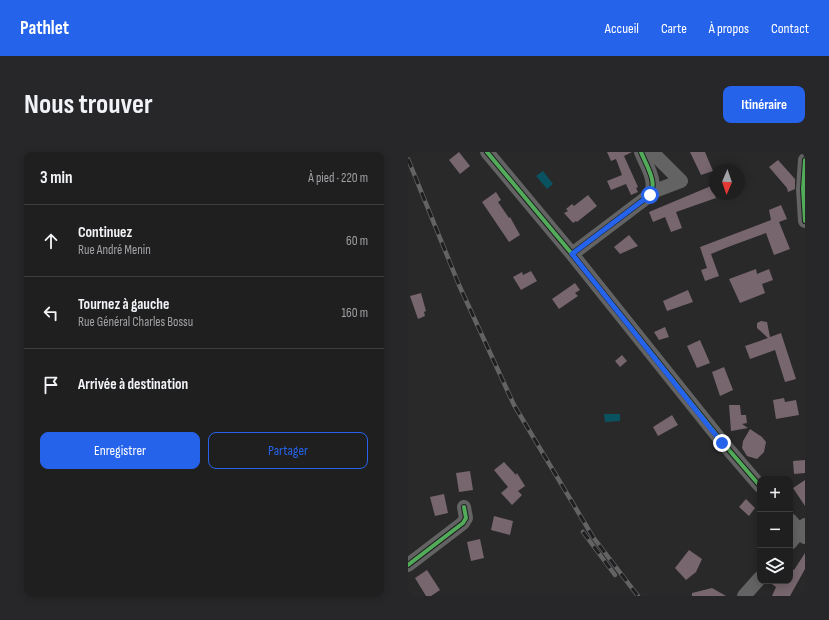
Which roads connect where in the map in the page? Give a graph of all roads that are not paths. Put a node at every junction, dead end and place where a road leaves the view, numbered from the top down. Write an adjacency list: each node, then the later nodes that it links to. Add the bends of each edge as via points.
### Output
1 (487, 152): 8 (street)
2 (641, 152): 6 (street, via 653,181)
3 (652, 152): 6 (street, via 681,181)
4 (805, 160): 5 (street)
5 (804, 176): 7 (street)
6 (652, 192): 8 (street)
7 (805, 221)
8 (572, 254): 9 (street, via 722,443)
9 (757, 483)
10 (464, 507): 14 (street, via 466,518 463,523)
11 (793, 523): 12 (street)
12 (803, 531): 13 (street)
13 (793, 540)
14 (408, 565)
15 (757, 581): 16 (street)
16 (744, 596)

